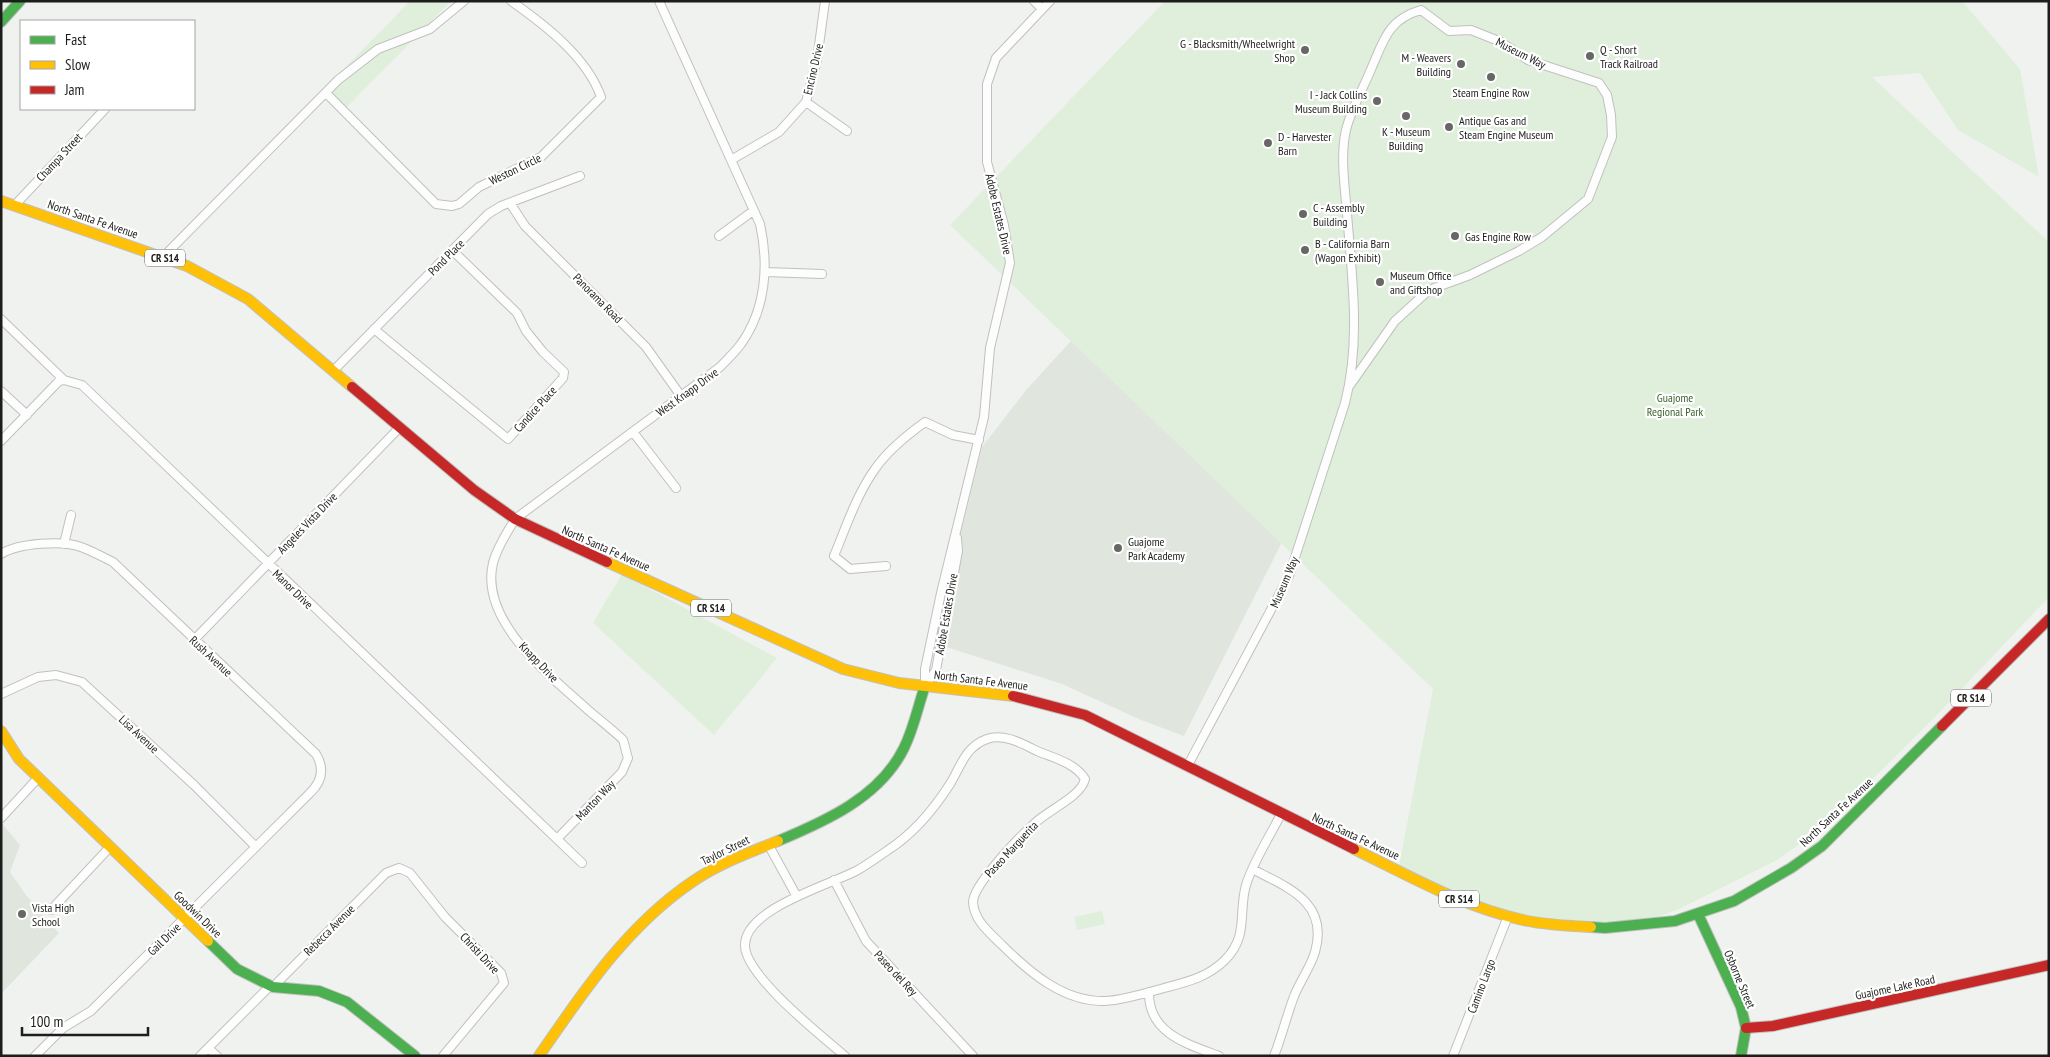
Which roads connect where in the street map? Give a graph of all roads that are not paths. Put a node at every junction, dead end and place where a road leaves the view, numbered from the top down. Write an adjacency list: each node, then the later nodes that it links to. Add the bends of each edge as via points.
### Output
1 (20, 1): 9 (main road)
2 (464, 1): 10 (street, via 430,29 378,49 338,80)
3 (511, 1): 10 (street, Weston Circle, via 570,51 596,82 601,97 541,157 479,187 459,204 436,204)
4 (659, 1): 14 (street, West Knapp Drive)
5 (825, 1): 11 (street, Encino Drive, via 817,60)
6 (1034, 1): 8 (street)
7 (1050, 1): 8 (street, Adobe Estates Drive)
8 (1042, 9): 35 (street, Adobe Estates Drive, via 996,58 987,84 988,162 1010,263 990,348)
9 (1, 22)
10 (326, 94): 22 (street)
11 (806, 102): 13 (street); 14 (street, Encino Drive, via 778,132)
12 (104, 110): 18 (street, Champa Street)
13 (847, 131)
14 (732, 160): 19 (street, West Knapp Drive)
15 (580, 176): 17 (street, Pond Place)
16 (1, 201): 18 (main road, North Santa Fe Avenue / CR S14)
17 (510, 203): 21 (street, Pond Place, via 488,214); 31 (street, Panorama Road, via 525,226 646,347)
18 (14, 206): 22 (main road, North Santa Fe Avenue / CR S14)
19 (754, 210): 20 (street); 23 (street, West Knapp Drive, via 765,244)
20 (719, 236)
21 (452, 250): 26 (street, Pond Place); 26 (street, Candice Place, via 517,313 526,331 564,372 563,378 508,439)
22 (163, 257): 27 (main road, North Santa Fe Avenue / CR S14, via 187,266 248,299)
23 (766, 272): 24 (street); 31 (street, West Knapp Drive, via 764,289 751,327 741,344 720,368)
24 (822, 274)
25 (1, 319): 28 (street, Manor Drive)
26 (374, 329): 27 (street, Pond Place)
27 (334, 370): 33 (main road, North Santa Fe Avenue / CR S14)
28 (64, 380): 32 (street); 42 (street, Manor Drive, via 82,385)
29 (1350, 384): 29 (street, Museum Way, via 1354,330 1345,195 1346,131 1386,33 1398,20 1421,10 1449,31 1470,30 1501,42 1528,60 1599,83 1607,95 1612,115 1612,137 1588,199 1542,237 1519,251 1470,275 1429,290 1395,321); 50 (street, Museum Way, via 1290,576)
30 (1, 391): 32 (street)
31 (682, 396): 34 (street, West Knapp Drive)
32 (27, 415): 36 (street)
33 (400, 427): 39 (main road, North Santa Fe Avenue / CR S14, via 474,490); 42 (street, Angeles Vista Drive)
34 (632, 432): 37 (street); 39 (street, West Knapp Drive)
35 (979, 440): 43 (street, via 953,436 925,422 903,438 875,468 850,515 834,556 850,569); 46 (street, Adobe Estates Drive, via 956,534 958,551 936,670)
36 (1, 441)
37 (676, 488)
38 (70, 515): 40 (street)
39 (515, 519): 46 (main road, North Santa Fe Avenue / CR S14, via 843,669 899,684); 49 (street, Knapp Drive, via 493,564 491,584 496,604 518,642 622,739)
40 (64, 544): 41 (street, Rush Avenue, via 34,545); 45 (street, Rush Avenue, via 80,547 113,562)
41 (1, 554)
42 (267, 564): 45 (street, Angeles Vista Drive); 55 (street, Manor Drive)
43 (886, 566)
44 (2049, 619): 65 (main road, North Santa Fe Avenue / CR S14, via 1822,846 1734,901)
45 (194, 640): 52 (street, Rush Avenue, via 316,754 322,764 321,776)
46 (925, 686): 50 (main road, North Santa Fe Avenue / CR S14, via 998,693 1055,705 1085,715); 56 (main road, Taylor Street, via 914,726 898,758 879,781 844,810)
47 (1, 694): 58 (street, Lisa Avenue, via 38,677 56,675 82,682)
48 (1, 731): 51 (main road, Goodwin Drive, via 19,760)
49 (628, 758): 55 (street, Manton Way, via 622,772)
50 (1188, 765): 53 (main road, North Santa Fe Avenue / CR S14)
51 (38, 778): 54 (street); 57 (main road, Goodwin Drive)
52 (309, 794): 58 (street, Gail Drive)
53 (1281, 814): 60 (street, Paseo Marguerita); 66 (main road, North Santa Fe Avenue / CR S14, via 1459,899)
54 (1, 818)
55 (557, 839): 59 (street, Manor Drive)
56 (768, 844): 63 (street); 78 (main road, Taylor Street, via 713,869 656,908 600,968)
57 (110, 847): 64 (street); 67 (main road, Goodwin Drive)
58 (256, 847): 67 (street, Gail Drive)
59 (582, 863)
60 (1254, 870): 70 (street, Paseo Marguerita, via 1245,892 1242,932 1226,959 1209,974); 82 (street, via 1292,889 1308,903 1318,930 1315,953 1295,996)
61 (386, 873): 69 (street, Rebecca Avenue); 77 (street, Christi Drive, via 398,868 410,873 445,916 501,973 504,982)
62 (834, 880): 63 (street, Paseo Marguerita); 70 (street, Paseo Marguerita, via 897,844 926,817 972,747 988,738 1006,738 1075,768 1085,780 1079,791 1035,822 980,882 973,900 980,924 1019,963 1059,991 1081,1000 1107,1001); 80 (street, Paseo del Rey, via 866,941)
63 (796, 895): 79 (street, Paseo Marguerita, via 750,927 744,946 753,966 782,1001)
64 (51, 910)
65 (1698, 914): 66 (main road, North Santa Fe Avenue / CR S14, via 1674,921 1605,928 1567,926); 71 (main road, Osborne Street, via 1741,1007)
66 (1508, 916): 83 (street, Camino Largo)
67 (184, 919): 69 (main road, Goodwin Drive, via 237,969); 73 (street, Gail Drive, via 91,1011 63,1028)
68 (2049, 965): 71 (main road, Guajome Lake Road, via 1773,1026)
69 (272, 986): 72 (street, Rebecca Avenue); 76 (main road, Goodwin Drive, via 318,991 347,1002)
70 (1149, 992): 81 (street, via 1148,1003 1161,1027 1177,1040)
71 (1746, 1028): 84 (main road, Osborne Street)
72 (208, 1048): 74 (street, Rebecca Avenue); 75 (street)
73 (35, 1056)
74 (200, 1056)
75 (217, 1056)
76 (415, 1056)
77 (443, 1056)
78 (538, 1056)
79 (845, 1056)
80 (973, 1056)
81 (1219, 1056)
82 (1274, 1056)
83 (1453, 1056)
84 (1741, 1056)

